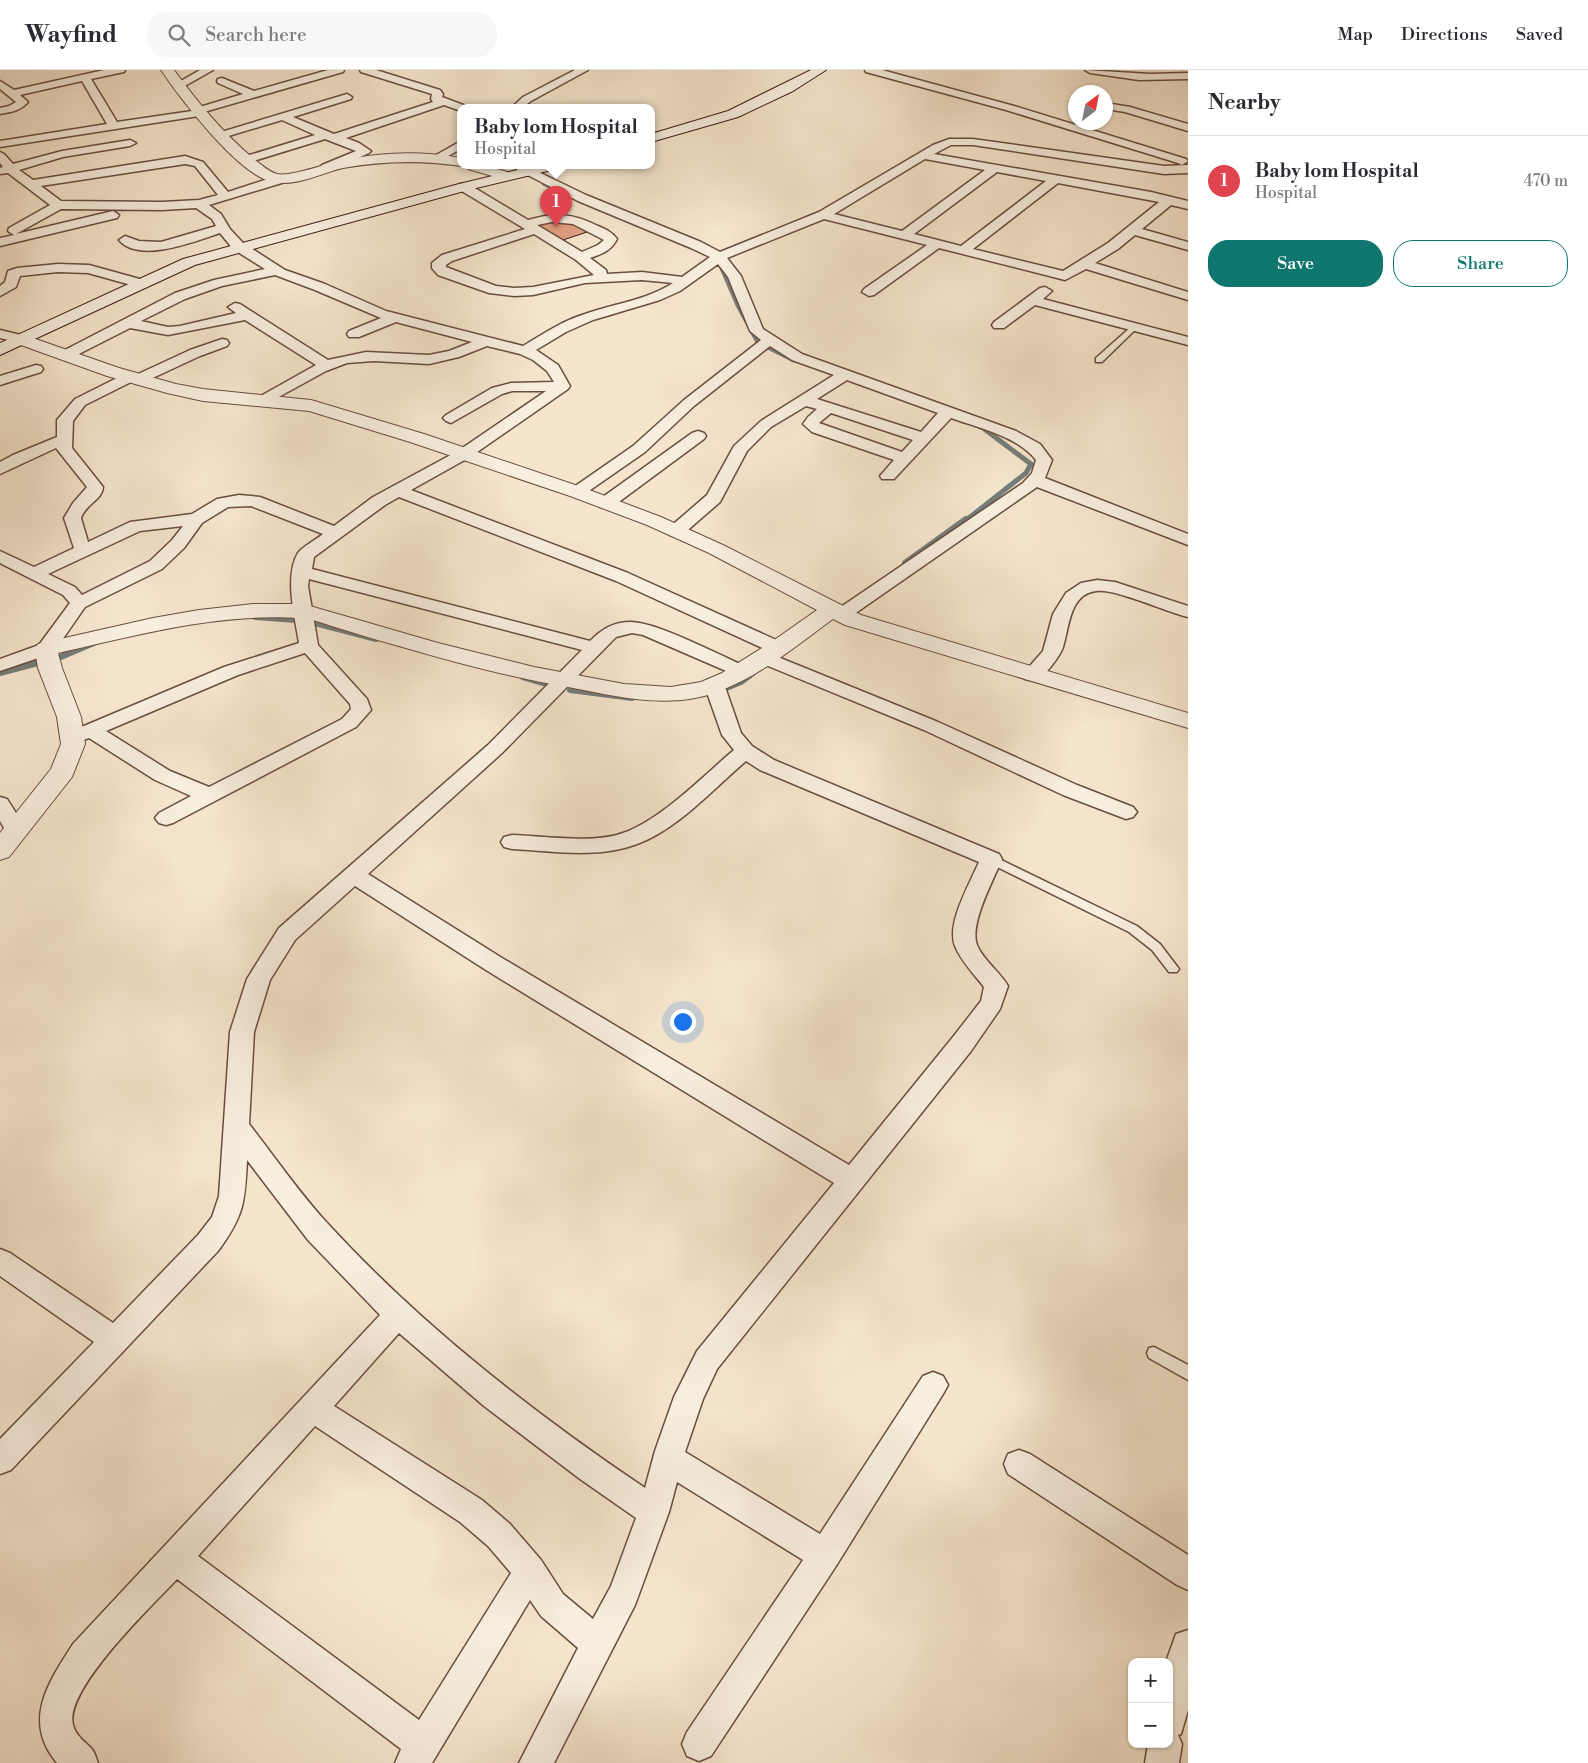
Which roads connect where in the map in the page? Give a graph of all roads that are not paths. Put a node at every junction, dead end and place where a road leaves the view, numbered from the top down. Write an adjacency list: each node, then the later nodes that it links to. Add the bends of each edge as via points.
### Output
1 (120, 70): 13 (street)
2 (167, 70): 17 (street)
3 (208, 70): 17 (street)
4 (339, 70): 14 (street)
5 (365, 70): 21 (street, via 436,92 436,99)
6 (583, 70): 22 (street)
7 (804, 70): 32 (street, via 723,113)
8 (820, 70): 35 (street, via 733,114)
9 (870, 70): 29 (street)
10 (1090, 70): 12 (street, via 1133,78)
11 (292, 73): 14 (street)
12 (1188, 76)
13 (85, 77): 18 (street); 30 (street)
14 (308, 79): 19 (street)
15 (222, 81): 19 (street)
16 (0, 84): 18 (street)
17 (179, 85): 26 (street)
18 (13, 93): 25 (street, via 23,102 12,109)
19 (253, 95): 26 (street)
20 (347, 97): 27 (street)
21 (443, 102): 23 (street); 34 (street)
22 (521, 104)
23 (457, 106)
24 (1113, 107): 31 (street)
25 (0, 111)
26 (198, 112): 30 (street); 33 (street)
27 (284, 117): 33 (street); 34 (street)
28 (1068, 117): 29 (street)
29 (1054, 121): 46 (street)
30 (113, 125): 37 (street)
31 (1188, 128)
32 (655, 133)
33 (222, 135): 42 (street)
34 (330, 137): 42 (street); 44 (street, via 365,151)
35 (655, 137)
36 (130, 143): 49 (street, via 62,154)
37 (0, 144)
38 (457, 146): 41 (street)
39 (923, 155): 45 (street); 46 (street, via 949,142 973,142 1164,170); 61 (street)
40 (0, 156): 49 (street)
41 (437, 158): 43 (street); 44 (street, via 406,156)
42 (247, 159): 51 (street, via 268,177)
43 (457, 161)
44 (326, 168): 51 (street)
45 (995, 168): 52 (street); 65 (street)
46 (1188, 168)
47 (496, 169): 50 (street)
48 (536, 169): 50 (street)
49 (6, 170): 53 (street)
50 (520, 172): 54 (street); 72 (street)
51 (281, 179): 55 (street)
52 (1056, 179): 56 (street); 71 (street)
53 (32, 184): 55 (street, via 184,160 199,164); 58 (street)
54 (464, 187): 62 (street); 69 (street)
55 (226, 197): 57 (street)
56 (1168, 200): 59 (street); 64 (street)
57 (199, 204): 60 (street); 63 (street, via 217,217)
58 (58, 205): 60 (street); 66 (street)
59 (1188, 205)
60 (162, 206): 66 (street)
61 (823, 215): 65 (street); 72 (street)
62 (532, 226): 73 (street); 73 (street, via 549,217 570,218 611,239 604,247); 78 (street, via 447,258 439,268 494,290 514,292)
63 (223, 228): 67 (street, via 154,248 134,246); 69 (street)
64 (1132, 230): 70 (street); 74 (street)
65 (905, 235): 68 (street)
66 (0, 240)
67 (125, 240)
68 (938, 244): 71 (street); 82 (street)
69 (238, 246): 75 (street); 80 (street, via 189,262)
70 (1188, 246)
71 (964, 250): 77 (street)
72 (719, 257): 79 (street); 94 (street, via 734,276 757,331)
73 (581, 258): 78 (street, via 601,273)
74 (1084, 264): 77 (street); 83 (street)
75 (277, 271): 87 (street, via 381,314); 88 (street, via 219,283 180,296)
76 (6, 272): 80 (street, via 95,269); 81 (street, via 11,284)
77 (1066, 276): 84 (street)
78 (599, 278): 79 (street, via 642,276)
79 (686, 281): 99 (street, via 655,298 588,317)
80 (142, 284): 93 (street)
81 (0, 292)
82 (869, 292)
83 (1188, 296)
84 (1033, 300): 89 (street); 90 (street)
85 (234, 306): 86 (street)
86 (247, 314): 88 (street, via 168,331); 102 (street)
87 (397, 317): 92 (street); 95 (street)
88 (128, 323): 100 (street)
89 (999, 325)
90 (1134, 327): 96 (street); 101 (lane)
91 (0, 334): 93 (street)
92 (354, 334)
93 (24, 340): 98 (street); 100 (street)
94 (769, 340): 104 (street, via 797,357); 122 (street, via 688,403 640,448)
95 (486, 341): 99 (street); 102 (street, via 458,354 439,358 358,357)
96 (1188, 341)
97 (222, 343): 105 (street)
98 (0, 350)
99 (525, 351): 107 (street, via 553,367)
100 (66, 355): 105 (street)
101 (1099, 360)
102 (328, 366): 108 (street)
103 (36, 369): 106 (street)
104 (847, 374): 109 (street); 111 (street)
105 (134, 378): 108 (street, via 203,395); 115 (street, via 80,402 65,420)
106 (0, 381)
107 (563, 386): 112 (street, via 510,387); 116 (street)
108 (264, 400): 116 (street, via 311,406 349,416)
109 (804, 400): 110 (street); 125 (street, via 766,424 740,449 714,498)
110 (828, 408): 114 (street); 117 (street, via 813,420 811,424 817,429)
111 (949, 411): 114 (street); 120 (street, via 1010,434 1034,447 1044,460 1040,474)
112 (451, 418)
113 (698, 436): 123 (street)
114 (923, 438): 117 (street)
115 (64, 440): 118 (street); 128 (street, via 64,448 95,487 95,492 80,504 73,515 72,524)
116 (464, 454): 121 (street); 122 (street)
117 (905, 458): 119 (street)
118 (0, 469)
119 (888, 476)
120 (1034, 480): 127 (street); 135 (street)
121 (398, 491): 126 (street); 139 (street, via 622,577)
122 (576, 492): 123 (street)
123 (606, 504): 125 (street)
124 (196, 519): 126 (street, via 222,503 254,501); 128 (street, via 136,526); 132 (street, via 178,544 156,565)
125 (676, 531): 135 (street)
126 (336, 533): 130 (street, via 306,554)
127 (1188, 540)
128 (83, 550): 131 (street)
129 (0, 556): 131 (street)
130 (302, 572): 133 (street, via 299,586); 137 (street)
131 (34, 573): 132 (street, via 69,591)
132 (79, 604): 138 (street)
133 (303, 611): 136 (street); 138 (street, via 199,617); 143 (street, via 430,648)
134 (1188, 612): 142 (street, via 1109,586 1096,583 1086,586 1076,592 1068,603 1054,647)
135 (836, 613): 139 (street); 142 (street)
136 (309, 646): 146 (street, via 231,671); 148 (street, via 362,710 349,723)
137 (595, 648): 141 (street, via 609,633 632,627); 143 (street)
138 (46, 649): 140 (street); 146 (street, via 69,717)
139 (770, 652): 141 (street); 150 (street, via 1070,790)
140 (0, 665)
141 (740, 672): 144 (street)
142 (1032, 675): 145 (street)
143 (564, 680): 144 (street, via 624,691 671,694); 156 (street, via 496,749)
144 (714, 684): 147 (street, via 732,735)
145 (1188, 721)
146 (82, 734): 148 (street, via 185,788); 152 (street, via 73,744 63,771)
147 (745, 751): 153 (street, via 679,806 630,839 600,844); 155 (street, via 767,765)
148 (210, 795): 151 (street)
149 (0, 804): 152 (street)
150 (1126, 812)
151 (166, 818)
152 (16, 830): 154 (street)
153 (512, 842)
154 (0, 851)
155 (991, 859): 157 (lane, via 1133,929 1155,944); 159 (street, via 964,928 964,942 996,986 992,1002)
156 (354, 875): 158 (street, via 286,934 259,979 242,1032); 159 (street, via 494,964)
157 (1172, 969)
158 (236, 1126): 161 (street, via 318,1232); 162 (street, via 232,1196 224,1222)
159 (852, 1180): 167 (street, via 707,1360 689,1397)
160 (0, 1261): 162 (street)
161 (398, 1315): 166 (street); 170 (street, via 494,1396)
162 (115, 1340): 168 (street)
163 (1154, 1353): 164 (lane)
164 (1188, 1373)
165 (933, 1385): 171 (street)
166 (312, 1408): 172 (street); 173 (street, via 471,1510 499,1535)
167 (668, 1459): 170 (street); 171 (street)
168 (0, 1460)
169 (1019, 1464): 174 (street)
170 (654, 1512): 175 (street, via 624,1594)
171 (825, 1555): 178 (street)
172 (174, 1558): 180 (street); 181 (street, via 84,1656 60,1694 54,1725 68,1751)
173 (530, 1571): 175 (street, via 552,1605); 180 (street)
174 (1188, 1574)
175 (598, 1642): 182 (street)
176 (1188, 1646): 177 (street)
177 (1172, 1703)
178 (699, 1744)
179 (1164, 1748): 183 (street)
180 (417, 1754)
181 (81, 1763)
182 (536, 1763)
183 (1162, 1763)

